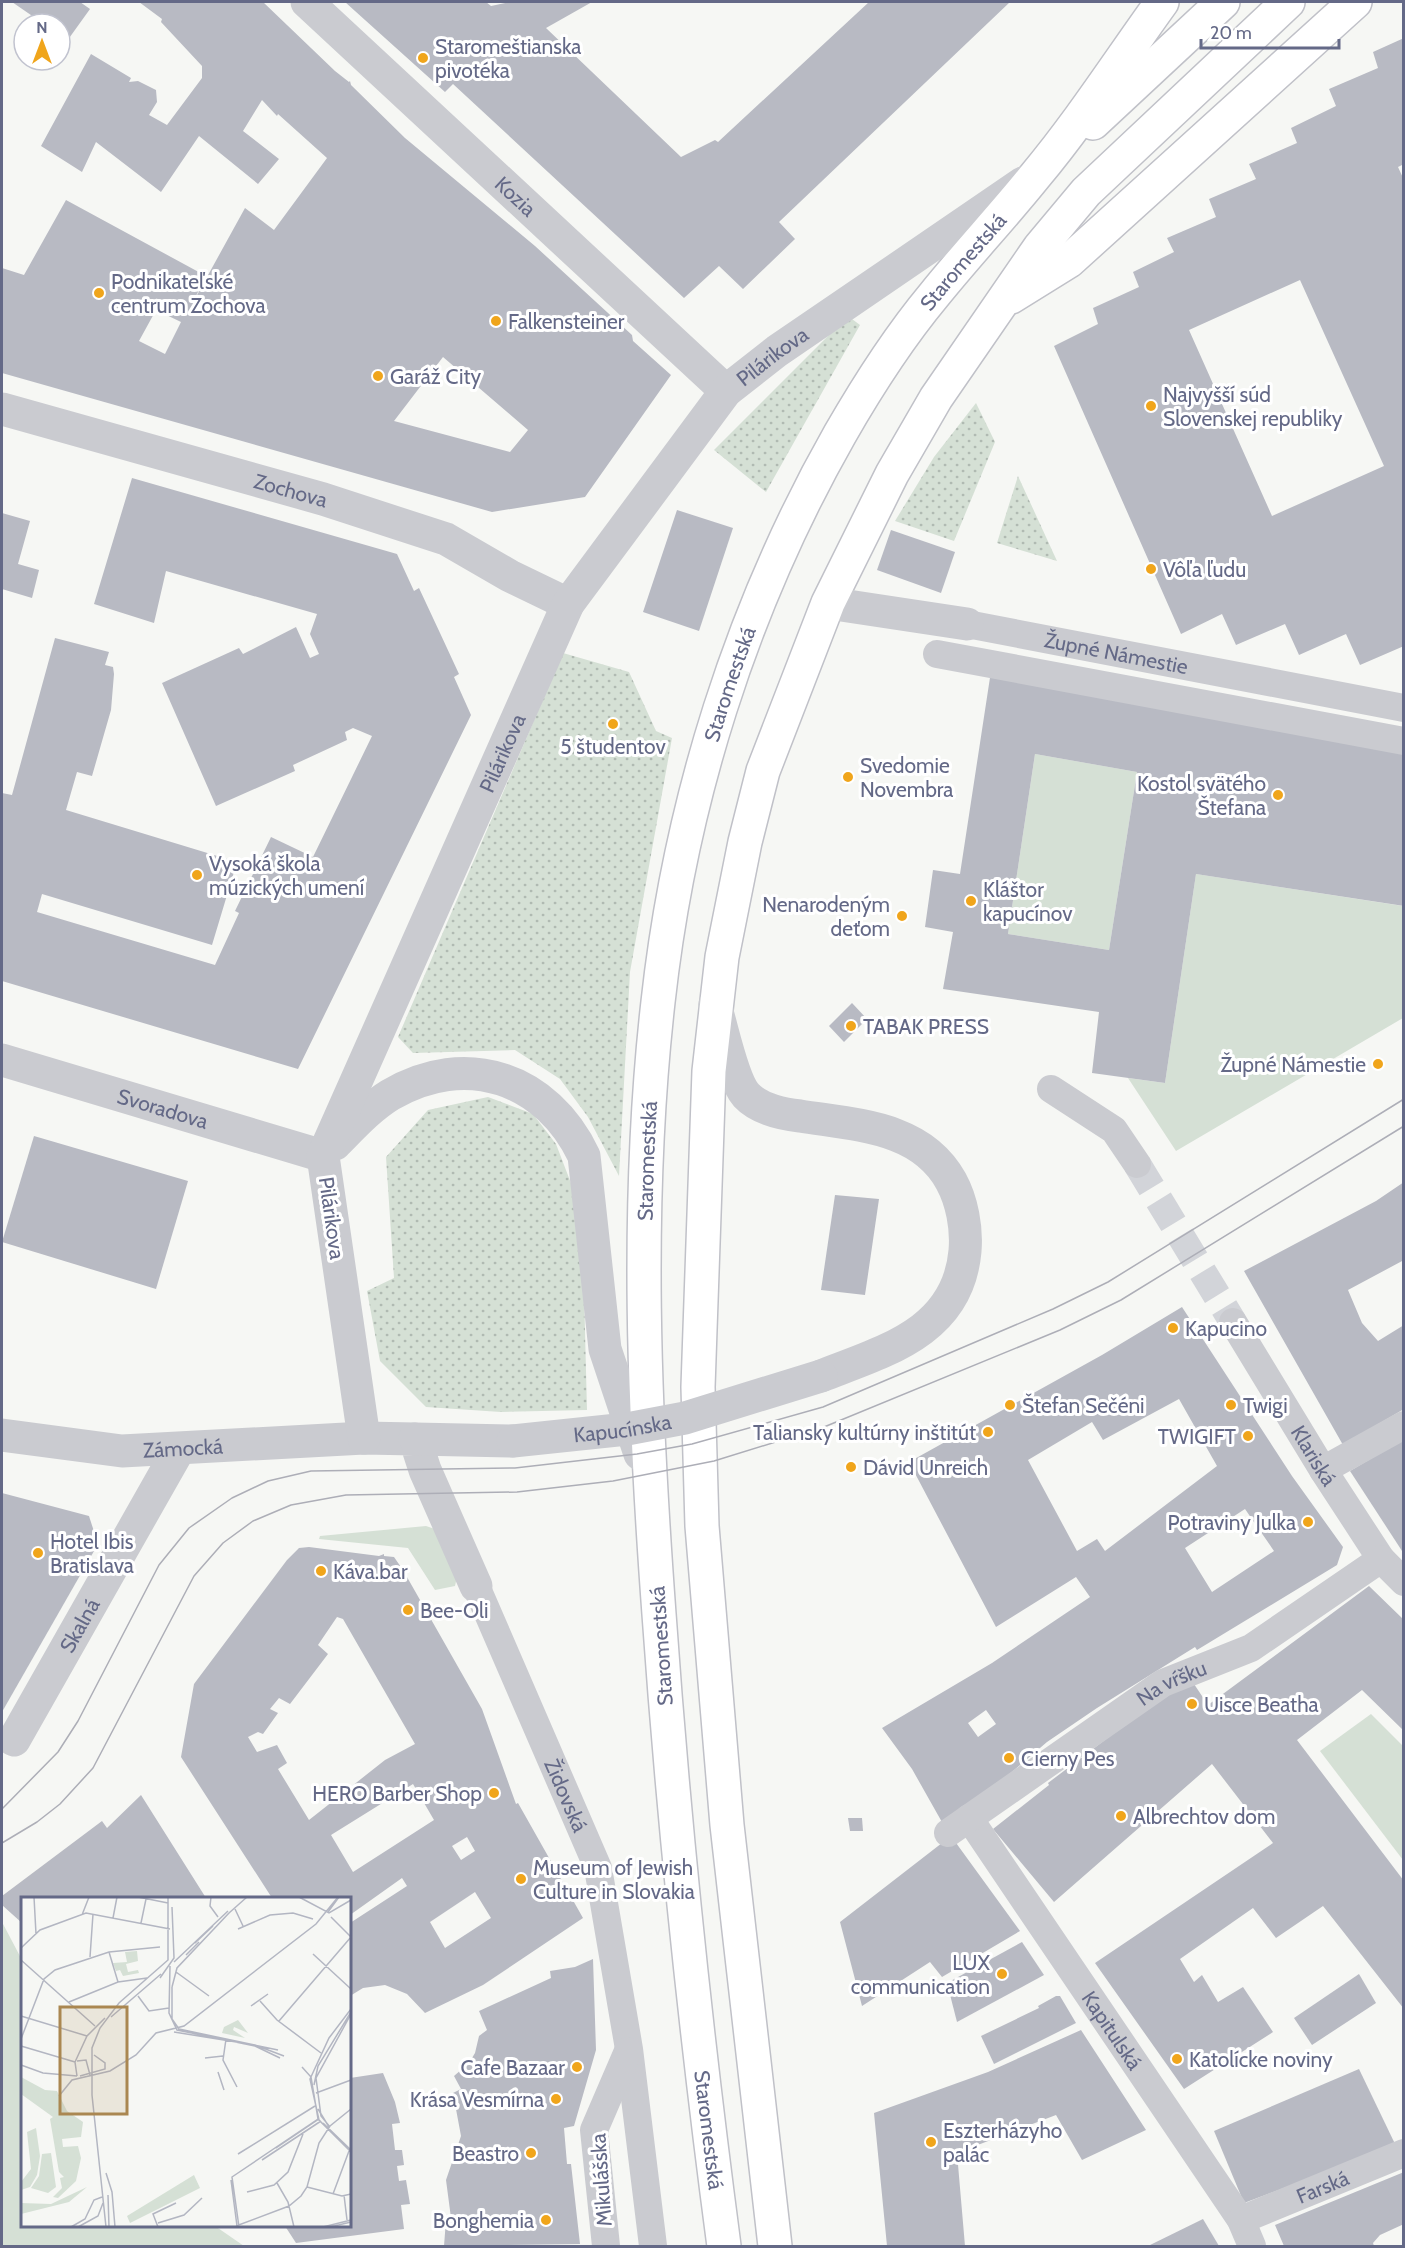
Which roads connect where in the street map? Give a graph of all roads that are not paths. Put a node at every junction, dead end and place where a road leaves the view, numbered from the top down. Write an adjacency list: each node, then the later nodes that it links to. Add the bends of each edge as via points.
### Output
1 (307, 2): 8 (street, Kozia)
2 (1162, 2): 6 (main road, Staromestská)
3 (1223, 2): 6 (main road, Staromestská)
4 (1288, 2): 7 (main road, via 1086,192)
5 (1355, 2): 7 (main road, via 1069,261)
6 (1039, 172): 8 (street, Pilárikova, via 777,351); 28 (main road, Staromestská, via 930,299 841,433 762,590 714,728 682,856 658,994 652,1060 644,1288)
7 (999, 305): 10 (main road, via 914,435)
8 (726, 391): 11 (street, Pilárikova)
9 (2, 409): 11 (street, Zochova, via 324,499 446,539)
10 (828, 603): 12 (street, Župné Námestie); 16 (main road, via 763,771 730,911)
11 (568, 604): 19 (street, Pilárikova)
12 (967, 624): 14 (street, Župné Námestie)
13 (937, 654): 15 (street)
14 (1404, 708)
15 (1404, 741)
16 (715, 1005): 25 (street, Kapucínska, bridge, via 746,1095 780,1114 878,1128 925,1148 942,1164 955,1188 964,1223 963,1270 951,1298 930,1325 900,1345 821,1376 685,1418 627,1429 513,1441); 40 (main road, via 705,1127 698,1387 702,1526 727,1824)
17 (2, 1060): 19 (street, Svoradova)
18 (1051, 1089): 20 (street, via 1114,1131)
19 (324, 1156): 24 (street, Pilárikova); 28 (street, via 390,1095 445,1075 508,1080 535,1094 555,1111 584,1156 605,1349)
20 (1137, 1164)
21 (1233, 1322): 27 (street, Klariská)
22 (1404, 1425): 27 (street)
23 (2, 1435): 26 (street, Zámocká, via 122,1451)
24 (364, 1438): 25 (street); 26 (street, Zámocká)
25 (415, 1439): 31 (street, Židovská)
26 (179, 1449): 32 (street, Skalná)
27 (1323, 1470): 29 (street, Klariská)
28 (650, 1486): 39 (main road, Staromestská, via 675,1833)
29 (1381, 1559): 30 (street, Klariská); 33 (street, Na vŕšku, via 1251,1648 1163,1683)
30 (1404, 1582)
31 (476, 1587): 34 (street, Židovská, via 598,1868)
32 (14, 1740)
33 (959, 1825): 36 (street, Kapitulská)
34 (629, 2049): 37 (street, Mikulášska, via 594,2130); 38 (street, Židovská)
35 (1404, 2153): 36 (street, Farská)
36 (1241, 2220): 41 (street, Kapitulská)
37 (606, 2247)
38 (653, 2247)
39 (724, 2247)
40 (776, 2247)
41 (1252, 2247)

